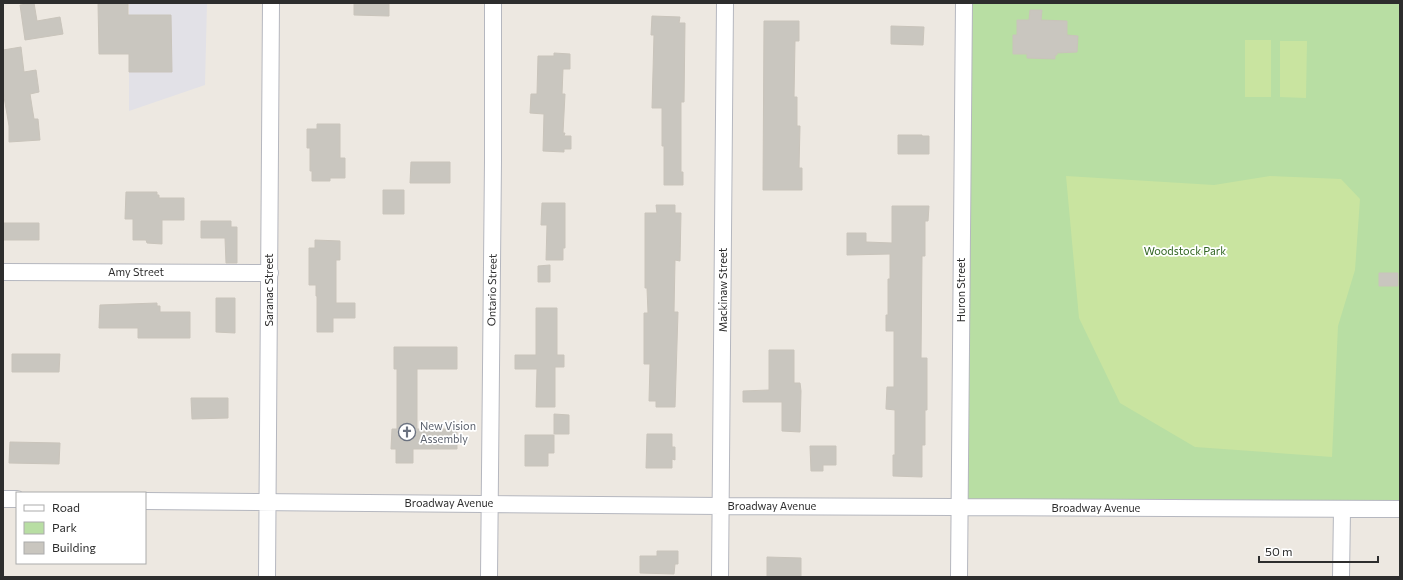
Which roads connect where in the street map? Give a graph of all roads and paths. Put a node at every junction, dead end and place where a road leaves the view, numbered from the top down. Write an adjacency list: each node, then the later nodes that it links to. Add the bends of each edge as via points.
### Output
1 (271, 3): 6 (street, Saranac Street)
2 (493, 3): 11 (street, Ontario Street)
3 (725, 3): 12 (street, Mackinaw Street)
4 (964, 3): 13 (street, Huron Street)
5 (3, 272): 6 (street, Amy Street)
6 (270, 273): 10 (street, Saranac Street)
7 (3, 499): 8 (street)
8 (16, 499)
9 (146, 500): 10 (street, Broadway Avenue)
10 (268, 502): 11 (street, Broadway Avenue); 16 (street, Saranac Street)
11 (490, 503): 12 (street, Broadway Avenue); 17 (street, Ontario Street)
12 (721, 506): 13 (street, Broadway Avenue); 18 (street, Mackinaw Street)
13 (959, 507): 15 (street, Broadway Avenue); 19 (street, Huron Street)
14 (1400, 509): 15 (street, Broadway Avenue)
15 (1342, 510): 20 (street)
16 (267, 577)
17 (489, 577)
18 (720, 577)
19 (959, 577)
20 (1341, 577)

